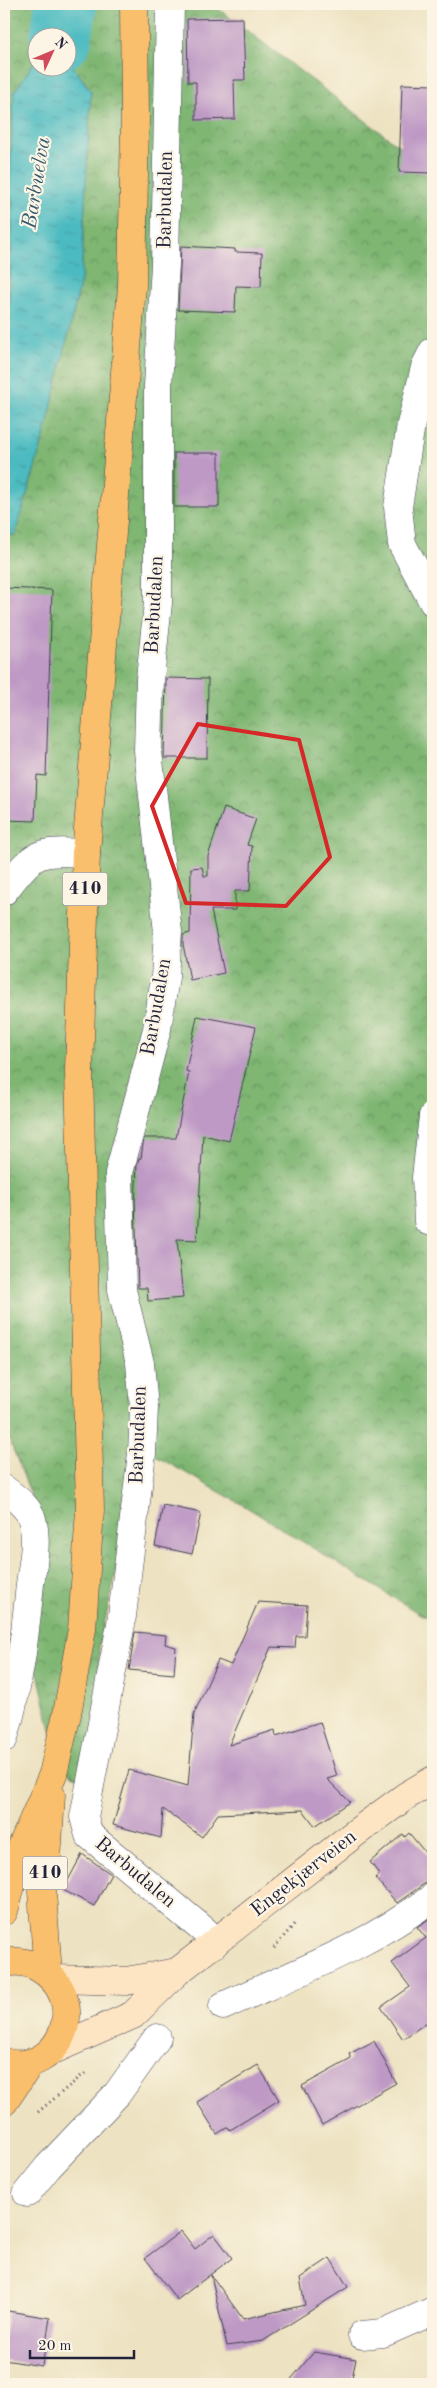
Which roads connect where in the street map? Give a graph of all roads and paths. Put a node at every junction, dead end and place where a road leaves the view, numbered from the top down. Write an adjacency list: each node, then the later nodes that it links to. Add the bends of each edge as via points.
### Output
1 (134, 4): 5 (main road, Barbudalen / 410, via 132,286)
2 (170, 4): 18 (street, Barbudalen, via 165,264 158,386 158,603 150,680 148,750 168,932 166,977 157,1029 120,1173 122,1290 140,1363 144,1408 142,1453 121,1624 84,1817 89,1835 206,1932)
3 (433, 351): 4 (street, via 411,424 398,507 402,544)
4 (433, 602)
5 (86, 853): 6 (street, via 48,851 26,862); 11 (main road, Barbudalen / 410, via 78,1071 90,1510 82,1629)
6 (4, 891)
7 (433, 1116): 8 (street, via 426,1177)
8 (428, 1221)
9 (4, 1489): 10 (street, via 20,1501 32,1518 35,1538 24,1644)
10 (4, 1738)
11 (53, 1774): 13 (main road, Barbudalen / 410); 14 (main road, Barbudalen / 410, via 48,1860)
12 (433, 1780): 18 (street, Engekjærveien, via 354,1834)
13 (7, 1883): 14 (street); 16 (main road, Barbudalen / 410)
14 (42, 1892): 22 (main road, Barbudalen / 410)
15 (433, 1897): 23 (street, via 359,1943)
16 (4, 1911)
17 (300, 1916): 19 (path)
18 (214, 1944): 21 (street, Engekjærveien)
19 (269, 1954)
20 (4, 1964): 22 (main road, via 30,1964)
21 (177, 1972): 22 (street, Engekjærveien, via 126,1981); 25 (street, Engekjærveien, via 132,2015)
22 (52, 1976): 25 (main road, 410, via 65,1996 68,2015 63,2035)
23 (223, 2006)
24 (157, 2038): 30 (street, via 117,2094)
25 (41, 2056): 26 (main road, via 10,2064); 28 (main road, 410)
26 (4, 2062)
27 (88, 2070): 29 (path)
28 (4, 2102)
29 (36, 2113)
30 (27, 2193)
31 (433, 2311): 32 (street, via 383,2333)
32 (362, 2335)

